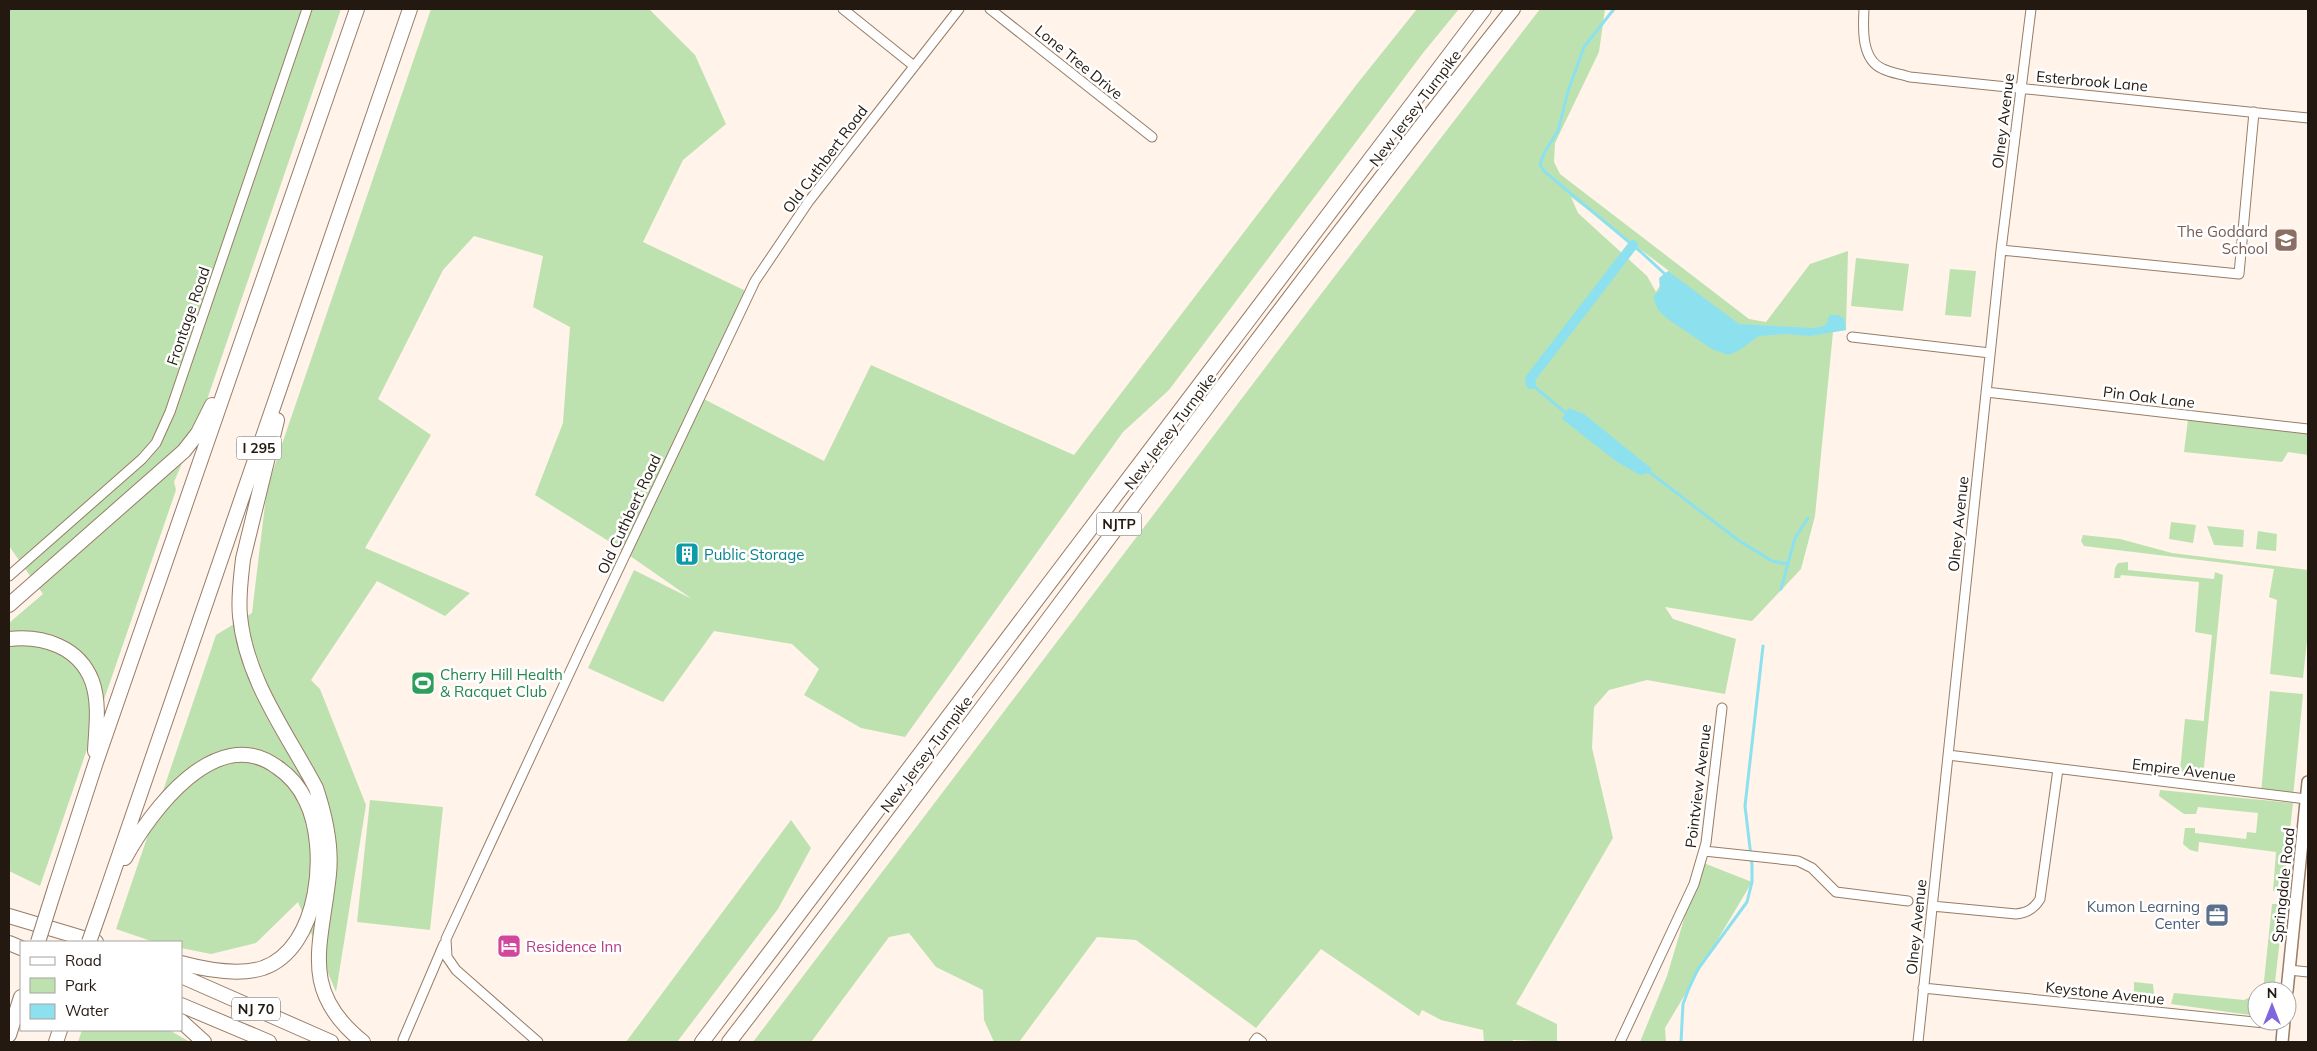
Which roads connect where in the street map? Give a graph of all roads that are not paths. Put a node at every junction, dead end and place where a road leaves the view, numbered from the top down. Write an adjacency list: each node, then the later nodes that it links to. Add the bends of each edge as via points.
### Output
1 (307, 9): 23 (street, Frontage Road, via 170,412 156,443)
2 (357, 9): 18 (highway)
3 (410, 9): 17 (highway, I 295)
4 (844, 9): 11 (street)
5 (959, 9): 11 (street, Old Cuthbert Road)
6 (990, 9): 15 (street, Lone Tree Drive)
7 (1484, 9): 59 (highway, New Jersey Turnpike / NJTP)
8 (1513, 9): 60 (highway, New Jersey Turnpike / NJTP)
9 (1864, 9): 12 (street, Esterbrook Lane, via 1866,47 1872,61 1882,69 1910,77)
10 (2031, 9): 12 (street, Olney Avenue)
11 (914, 66): 37 (street, Old Cuthbert Road, via 809,200 755,281)
12 (2021, 88): 13 (street, Esterbrook Lane); 16 (street, Olney Avenue)
13 (2254, 112): 14 (street, Esterbrook Lane); 16 (street, via 2239,274)
14 (2308, 118)
15 (1152, 137)
16 (2001, 250): 20 (street, Olney Avenue)
17 (317, 277): 33 (highway, I 295); 57 (highway, via 250,524 240,580 240,614 257,681 316,788 324,814 330,861 318,949 320,983 342,1024)
18 (250, 317): 24 (highway, via 207,416 184,451); 28 (highway)
19 (1852, 337): 20 (street)
20 (1990, 352): 21 (street, Olney Avenue)
21 (1986, 392): 22 (street, Pin Oak Lane); 27 (street, Olney Avenue)
22 (2308, 428)
23 (9, 576)
24 (9, 605)
25 (9, 639): 28 (highway, via 42,640 58,645 69,651 85,668 92,682 96,707)
26 (1722, 708): 32 (street, Pointview Avenue)
27 (1948, 755): 29 (street, Empire Avenue); 35 (street, Olney Avenue)
28 (95, 765): 38 (highway, bridge)
29 (2058, 769): 31 (street, Empire Avenue); 35 (street, via 2040,900 2036,906 2016,914)
30 (2308, 782): 31 (main road, Springdale Road)
31 (2306, 799): 42 (main road, Springdale Road)
32 (1704, 851): 34 (street, via 1798,861 1812,868 1832,889 1846,894); 61 (street, Pointview Avenue, via 1694,884)
33 (109, 887): 39 (highway, I 295, bridge); 41 (highway, via 157,810 202,767 237,755 254,756 269,760 285,772 306,801 317,850 316,882 311,912 304,928 294,945 264,968 227,971)
34 (1908, 901)
35 (1932, 906): 46 (street, Olney Avenue)
36 (9, 916): 40 (highway)
37 (446, 939): 53 (street, Old Cuthbert Road); 58 (street, via 447,957 456,970)
38 (38, 941)
39 (89, 941)
40 (93, 941)
41 (182, 963)
42 (2290, 970): 43 (street); 45 (main road, Springdale Road)
43 (2308, 972)
44 (182, 976): 56 (highway, NJ 70)
45 (2288, 981)
46 (1923, 988): 49 (street, Keystone Avenue); 62 (street, Olney Avenue)
47 (19, 1004): 51 (highway); 52 (highway)
48 (182, 1005): 55 (highway, NJ 70)
49 (2247, 1019)
50 (182, 1022): 54 (highway)
51 (9, 1025)
52 (9, 1035)
53 (403, 1040)
54 (204, 1042)
55 (270, 1042)
56 (331, 1042)
57 (363, 1042)
58 (538, 1042)
59 (702, 1042)
60 (729, 1042)
61 (1620, 1042)
62 (1918, 1042)

